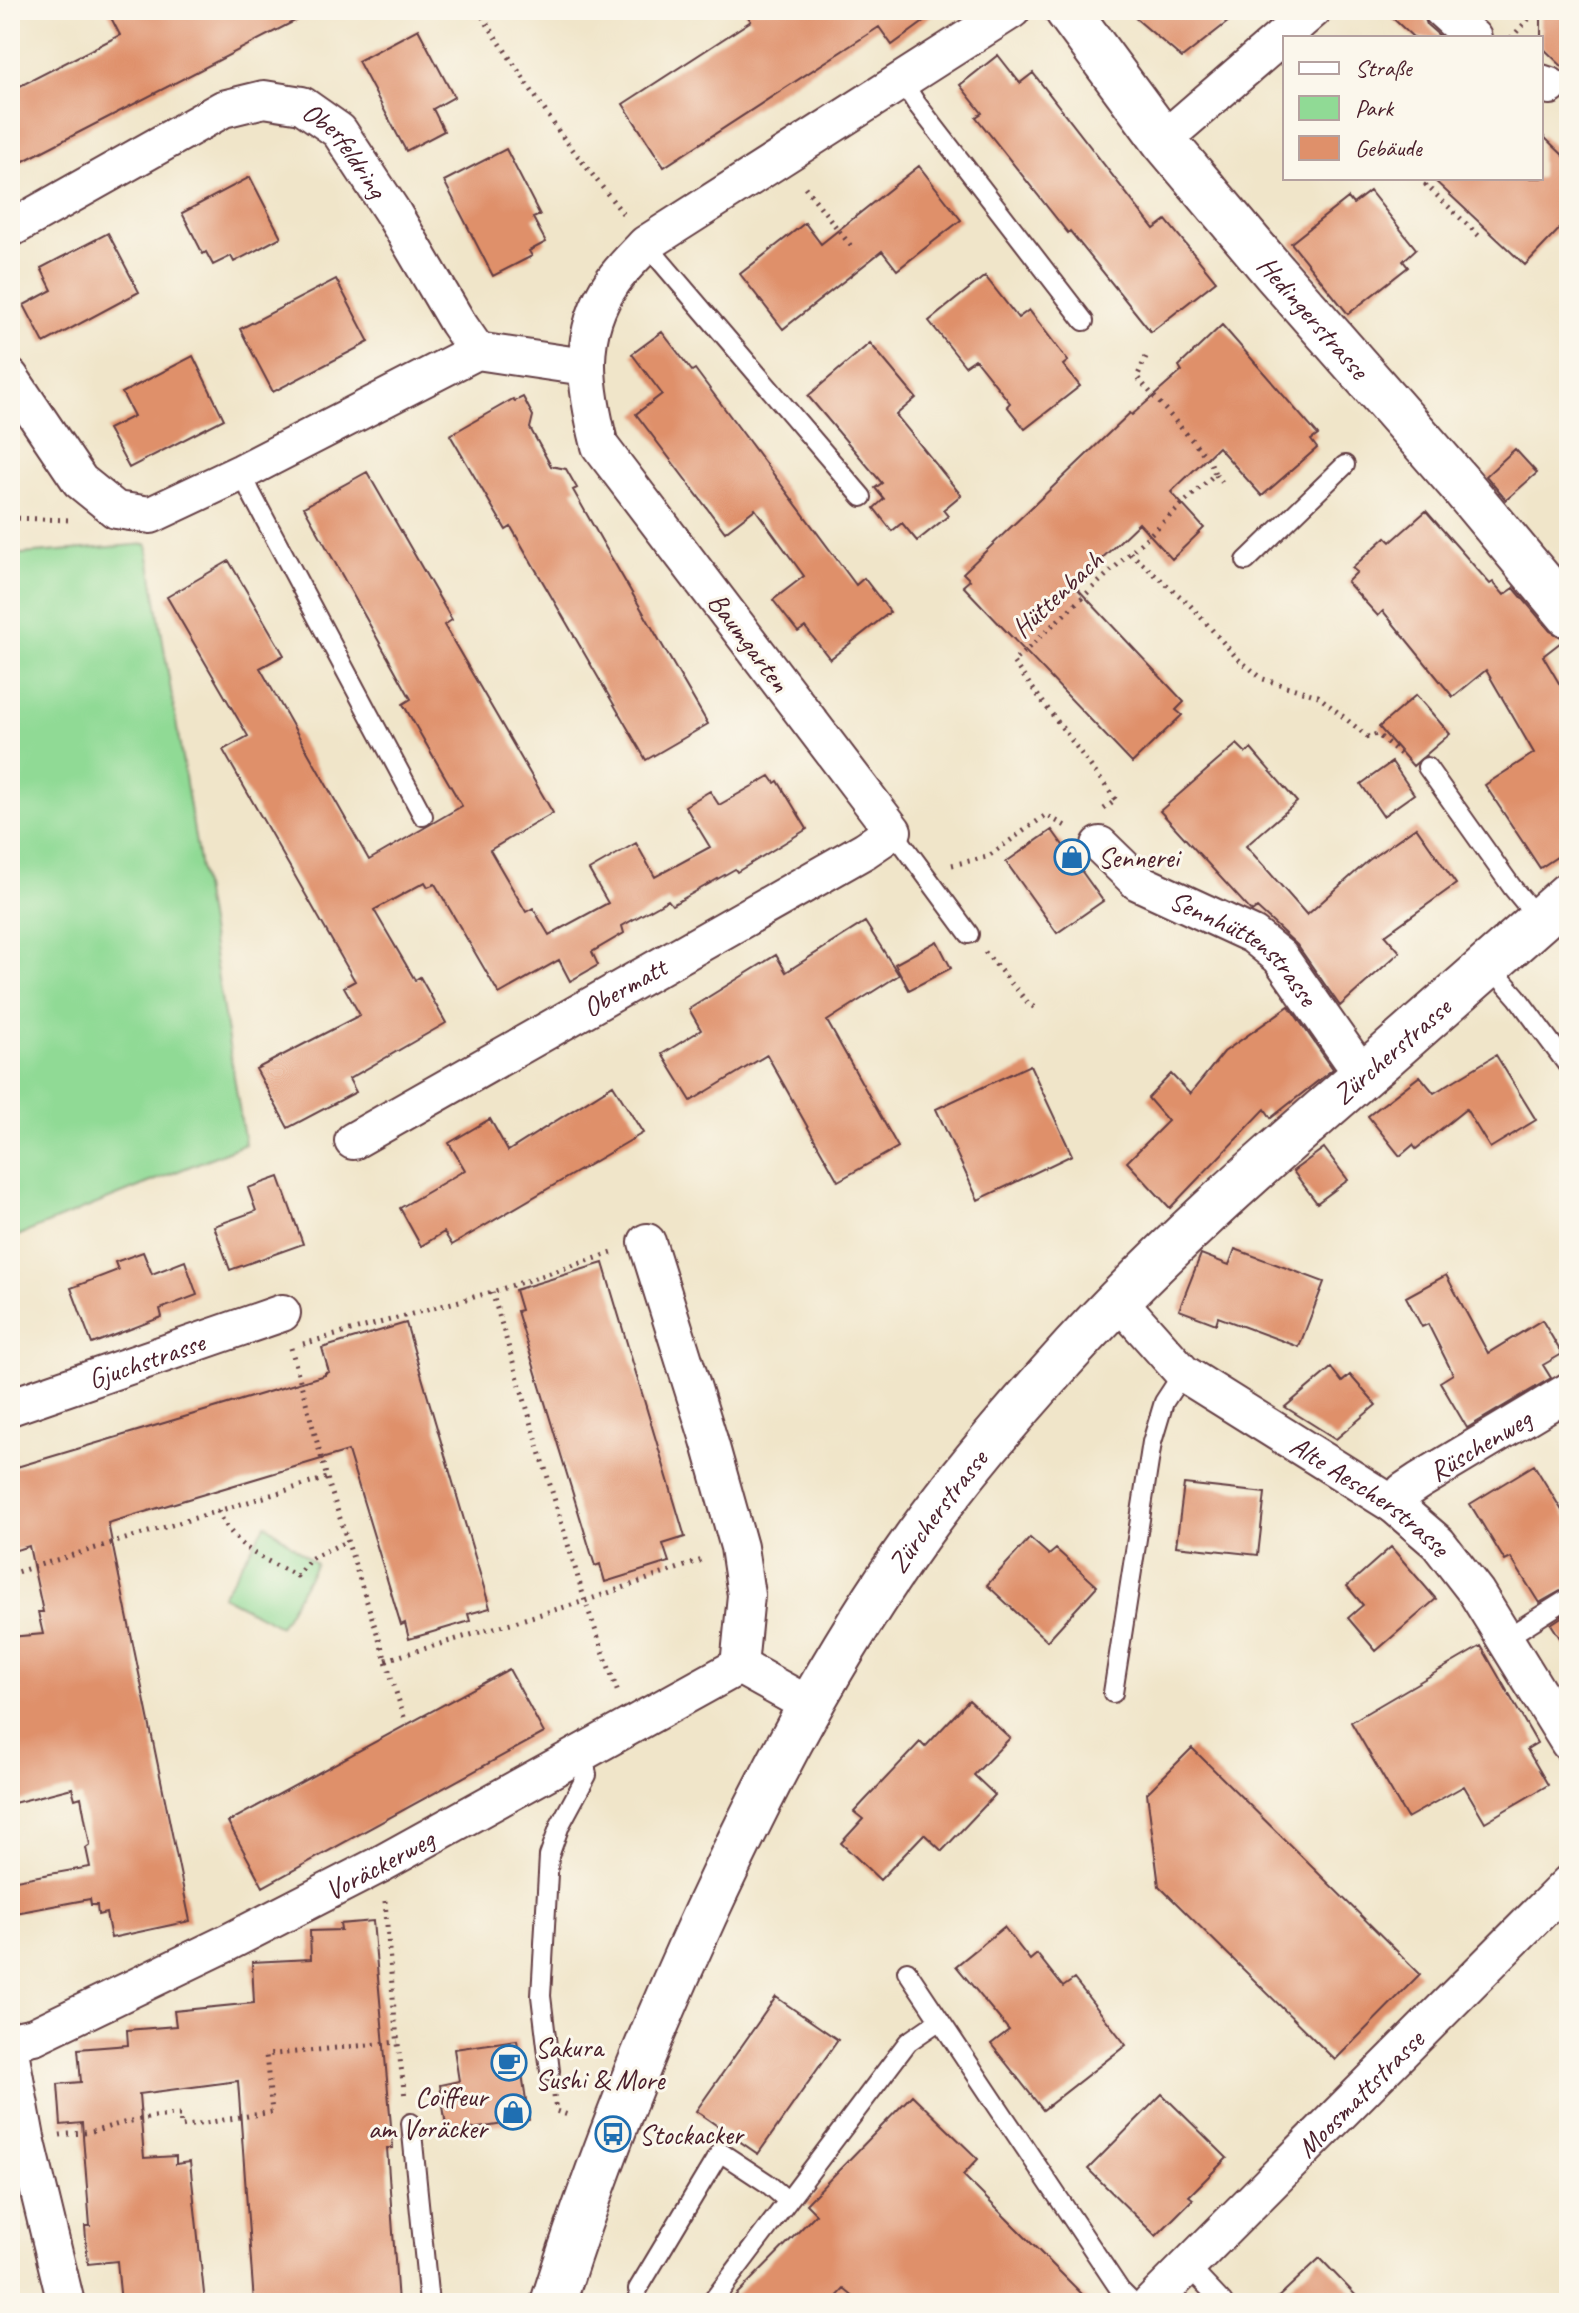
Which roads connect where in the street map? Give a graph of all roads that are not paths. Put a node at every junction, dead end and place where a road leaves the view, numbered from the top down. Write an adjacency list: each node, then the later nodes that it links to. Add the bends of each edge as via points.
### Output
1 (1012, 10): 6 (street, Baumgarten)
2 (1067, 10): 7 (street, Hedingerstrasse)
3 (1313, 10): 7 (street)
4 (1442, 10): 5 (street)
5 (1471, 36)
6 (902, 81): 9 (street, Baumgarten, via 785,155); 10 (lane)
7 (1163, 140): 18 (street, Hedingerstrasse)
8 (10, 229): 11 (street, Oberfeldring, via 223,109 264,99 302,105 339,131)
9 (636, 232): 12 (street, Baumgarten, via 592,321); 16 (lane)
10 (1084, 321)
11 (477, 351): 12 (street); 15 (street)
12 (585, 367): 21 (street, Baumgarten, via 600,446)
13 (10, 377): 15 (street, via 80,481 116,510 151,515)
14 (1345, 465): 17 (lane)
15 (242, 472): 20 (lane)
16 (862, 497)
17 (1246, 561)
18 (1569, 615)
19 (1427, 767): 23 (lane, via 1512,887)
20 (423, 816)
21 (893, 831): 24 (lane, Baumgarten); 28 (street, Obermatt)
22 (1087, 838): 27 (street, Sennhüttenstrasse, via 1138,882 1253,935 1280,957)
23 (1554, 907): 25 (street, Zürcherstrasse)
24 (969, 934)
25 (1489, 965): 26 (lane); 27 (street, Zürcherstrasse)
26 (1569, 1067)
27 (1365, 1073): 30 (street, Zürcherstrasse)
28 (353, 1141)
29 (647, 1242): 38 (street, via 739,1547 746,1595)
30 (1118, 1300): 32 (street, Alte Aescherstrasse); 40 (street, Zürcherstrasse, via 1001,1429 919,1534)
31 (282, 1313): 34 (street, Gjuchstrasse)
32 (1183, 1373): 35 (street, Alte Aescherstrasse); 39 (lane, via 1164,1402 1152,1442)
33 (1569, 1391): 35 (street, Rüschenweg, via 1419,1481)
34 (10, 1407)
35 (1394, 1505): 37 (street, Alte Aescherstrasse, via 1438,1543)
36 (1569, 1598): 37 (lane)
37 (1506, 1638): 41 (street, Alte Aescherstrasse)
38 (739, 1666): 40 (street); 42 (street, Voräckerweg)
39 (1113, 1693)
40 (809, 1705): 55 (street, Zürcherstrasse, via 754,1807 639,2063)
41 (1569, 1743)
42 (583, 1752): 46 (street, Voräckerweg, via 227,1943 34,2036); 48 (lane, via 587,1775 549,1856 541,1996)
43 (1569, 1883): 51 (street, Moosmattstrasse)
44 (907, 1971): 45 (lane)
45 (940, 2020): 50 (lane, via 908,2042); 57 (lane)
46 (10, 2041)
47 (10, 2051): 53 (street)
48 (550, 2071)
49 (411, 2123): 54 (lane)
50 (788, 2201): 52 (lane, via 720,2152); 56 (lane)
51 (1188, 2266): 58 (street, Moosmattstrasse); 59 (lane)
52 (638, 2289)
53 (66, 2303)
54 (429, 2303)
55 (553, 2303)
56 (711, 2303)
57 (1133, 2303)
58 (1151, 2303)
59 (1223, 2303)

